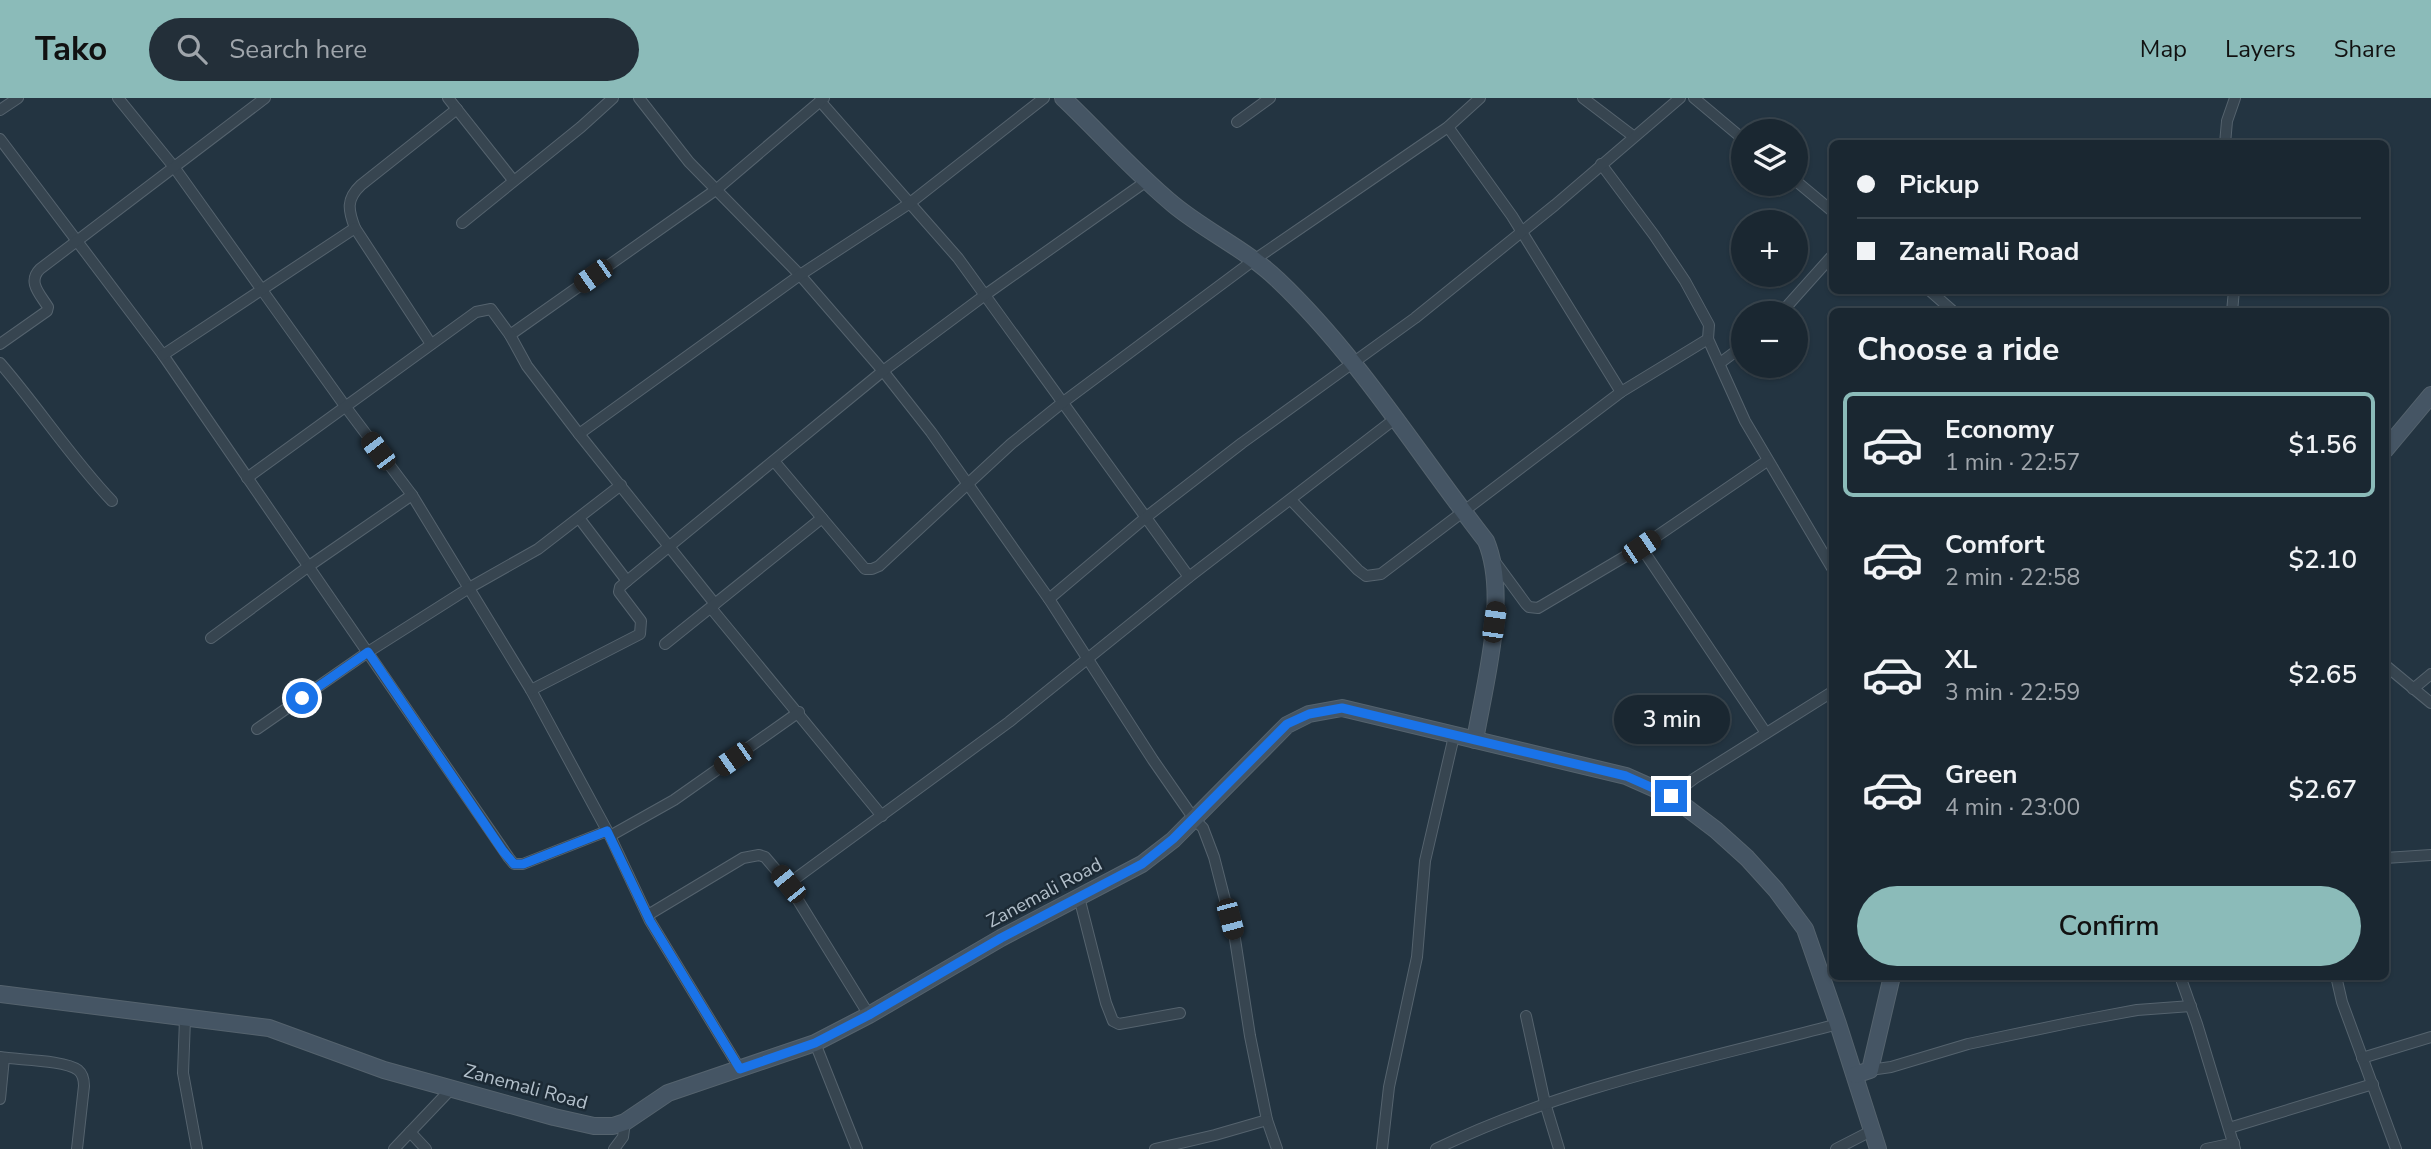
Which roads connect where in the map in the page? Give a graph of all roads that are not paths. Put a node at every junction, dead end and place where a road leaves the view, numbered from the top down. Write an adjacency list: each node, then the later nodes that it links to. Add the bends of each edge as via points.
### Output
1 (18, 98): 17 (street)
2 (118, 98): 25 (street)
3 (265, 98): 25 (street)
4 (448, 98): 16 (street)
5 (613, 98): 26 (street)
6 (639, 98): 28 (street)
7 (1044, 98): 30 (street)
8 (1063, 98): 27 (street)
9 (1270, 98): 18 (street)
10 (1480, 98): 19 (street)
11 (1583, 98): 21 (street)
12 (1680, 98): 21 (street)
13 (1694, 98): 20 (street)
14 (2235, 98): 23 (street)
15 (822, 100): 28 (street); 30 (street)
16 (457, 109): 26 (street); 33 (street, via 352,193 349,212)
17 (0, 110)
18 (1237, 122)
19 (1448, 127): 34 (street); 37 (street)
20 (1731, 129)
21 (1633, 136): 24 (street)
22 (0, 139): 35 (street)
23 (2225, 140)
24 (1601, 164): 34 (street); 45 (street, via 1685,281 1709,326)
25 (174, 167): 35 (street); 39 (street)
26 (513, 180): 32 (street)
27 (1148, 180): 37 (street, via 1196,222); 41 (street)
28 (717, 189): 38 (street); 44 (street)
29 (1808, 191): 31 (street)
30 (910, 203): 38 (street); 41 (street)
31 (1829, 208)
32 (461, 223)
33 (355, 228): 39 (street); 47 (street)
34 (1521, 230): 51 (street); 54 (street)
35 (77, 240): 46 (street, via 33,277 47,311); 48 (street)
36 (1829, 259): 42 (street)
37 (1254, 260): 51 (street, via 1278,279); 56 (street)
38 (800, 275): 53 (street); 59 (street)
39 (262, 289): 48 (street); 57 (street)
40 (1934, 294): 43 (street)
41 (985, 295): 53 (street); 56 (street)
42 (1792, 301)
43 (1949, 308)
44 (510, 335): 47 (street, via 487,308); 59 (street, via 527,366)
45 (1709, 339): 52 (street); 54 (street)
46 (0, 344)
47 (431, 344): 57 (street)
48 (163, 355): 63 (street)
49 (1731, 355): 52 (street)
50 (0, 363): 68 (street)
51 (1353, 363): 58 (street); 72 (street)
52 (1720, 363): 62 (street)
53 (883, 371): 61 (street); 64 (street)
54 (1620, 391): 69 (street)
55 (2431, 395): 60 (street)
56 (1062, 403): 64 (street); 72 (street)
57 (345, 406): 63 (street); 66 (street)
58 (1396, 418): 67 (street); 69 (street)
59 (579, 435): 65 (street)
60 (2389, 445)
61 (774, 461): 71 (street); 73 (street)
62 (1767, 461): 74 (street); 76 (street)
63 (247, 478): 77 (street)
64 (968, 483): 71 (street, via 872,569 865,569); 81 (street)
65 (621, 485): 70 (street); 73 (street)
66 (412, 495): 77 (street); 80 (street)
67 (1291, 500): 69 (street, via 1358,570 1373,577); 78 (street)
68 (112, 501)
69 (1462, 511): 75 (street, via 1486,541)
70 (579, 518): 79 (street); 80 (street, via 538,549)
71 (822, 518): 82 (street)
72 (1145, 518): 78 (street); 81 (street)
73 (668, 546): 79 (street); 82 (street)
74 (1641, 547): 75 (street, via 1533,609); 95 (street)
75 (1493, 559): 97 (street, via 1497,597)
76 (1829, 563)
77 (309, 566): 83 (street); 85 (street)
78 (1189, 577): 86 (street)
79 (627, 581): 90 (street, via 619,592 641,621 640,634)
80 (469, 588): 85 (street); 90 (street)
81 (1049, 599): 86 (street)
82 (713, 606): 84 (street); 93 (street)
83 (211, 638)
84 (664, 644)
85 (368, 652): 94 (street); 101 (street, via 514,864)
86 (1088, 659): 99 (street); 100 (street)
87 (2389, 668): 89 (street)
88 (2431, 674): 89 (street)
89 (2413, 689): 92 (street)
90 (531, 690): 101 (street)
91 (1829, 694): 95 (street)
92 (2431, 703)
93 (799, 712): 99 (street); 101 (street, via 674,800)
94 (257, 729)
95 (1766, 733): 98 (street)
96 (1454, 736): 97 (street, Zanemali Road); 100 (street, Zanemali Road, via 1342,708 1309,714 1287,724); 141 (street, via 1425,861 1417,957 1389,1087)
97 (1475, 740): 98 (street, Zanemali Road, via 1626,776)
98 (1671, 796): 116 (street, Zanemali Road, via 1737,848 1805,929)
99 (882, 816): 104 (street)
100 (1194, 819): 105 (street, Zanemali Road, via 1142,864); 127 (street, via 1209,841 1235,939)
101 (608, 834): 106 (street)
102 (2431, 855): 103 (street)
103 (2389, 858)
104 (788, 884): 106 (street, via 765,857 752,855); 113 (street)
105 (1079, 898): 112 (street, via 1113,1021 1119,1024); 113 (street, Zanemali Road)
106 (648, 915): 121 (street)
107 (1891, 980): 122 (street)
108 (2181, 980): 111 (street)
109 (2337, 980): 120 (street)
110 (0, 994): 115 (street, Zanemali Road)
111 (2191, 1006): 122 (street, via 2078,1021); 129 (street)
112 (1180, 1013)
113 (869, 1015): 118 (street, Zanemali Road)
114 (1526, 1016): 126 (street)
115 (185, 1019): 124 (street, Zanemali Road, via 270,1028 384,1070); 134 (street, via 183,1073)
116 (1838, 1024): 122 (street, Zanemali Road); 126 (street, via 1618,1079)
117 (2431, 1037): 120 (street)
118 (815, 1043): 121 (street, Zanemali Road); 138 (street)
119 (2, 1058): 125 (street); 133 (street, via 78,1070 85,1086)
120 (2362, 1058): 123 (street)
121 (740, 1069): 128 (street, Zanemali Road, via 668,1093)
122 (1862, 1073): 130 (street, Zanemali Road)
123 (2373, 1084): 129 (street); 147 (street)
124 (452, 1088): 128 (street, Zanemali Road, via 594,1126); 131 (street)
125 (0, 1099)
126 (1545, 1103): 142 (street); 143 (street)
127 (1267, 1120): 139 (street); 140 (street)
128 (625, 1122): 137 (street)
129 (2229, 1128): 132 (street)
130 (1872, 1130): 144 (street); 145 (street, Zanemali Road)
131 (410, 1132): 135 (street); 136 (street)
132 (2235, 1146): 146 (street)
133 (77, 1149)
134 (197, 1149)
135 (394, 1149)
136 (426, 1149)
137 (614, 1149)
138 (857, 1149)
139 (1155, 1149)
140 (1277, 1149)
141 (1382, 1149)
142 (1436, 1149)
143 (1559, 1149)
144 (1836, 1149)
145 (1878, 1149)
146 (2206, 1149)
147 (2396, 1149)

